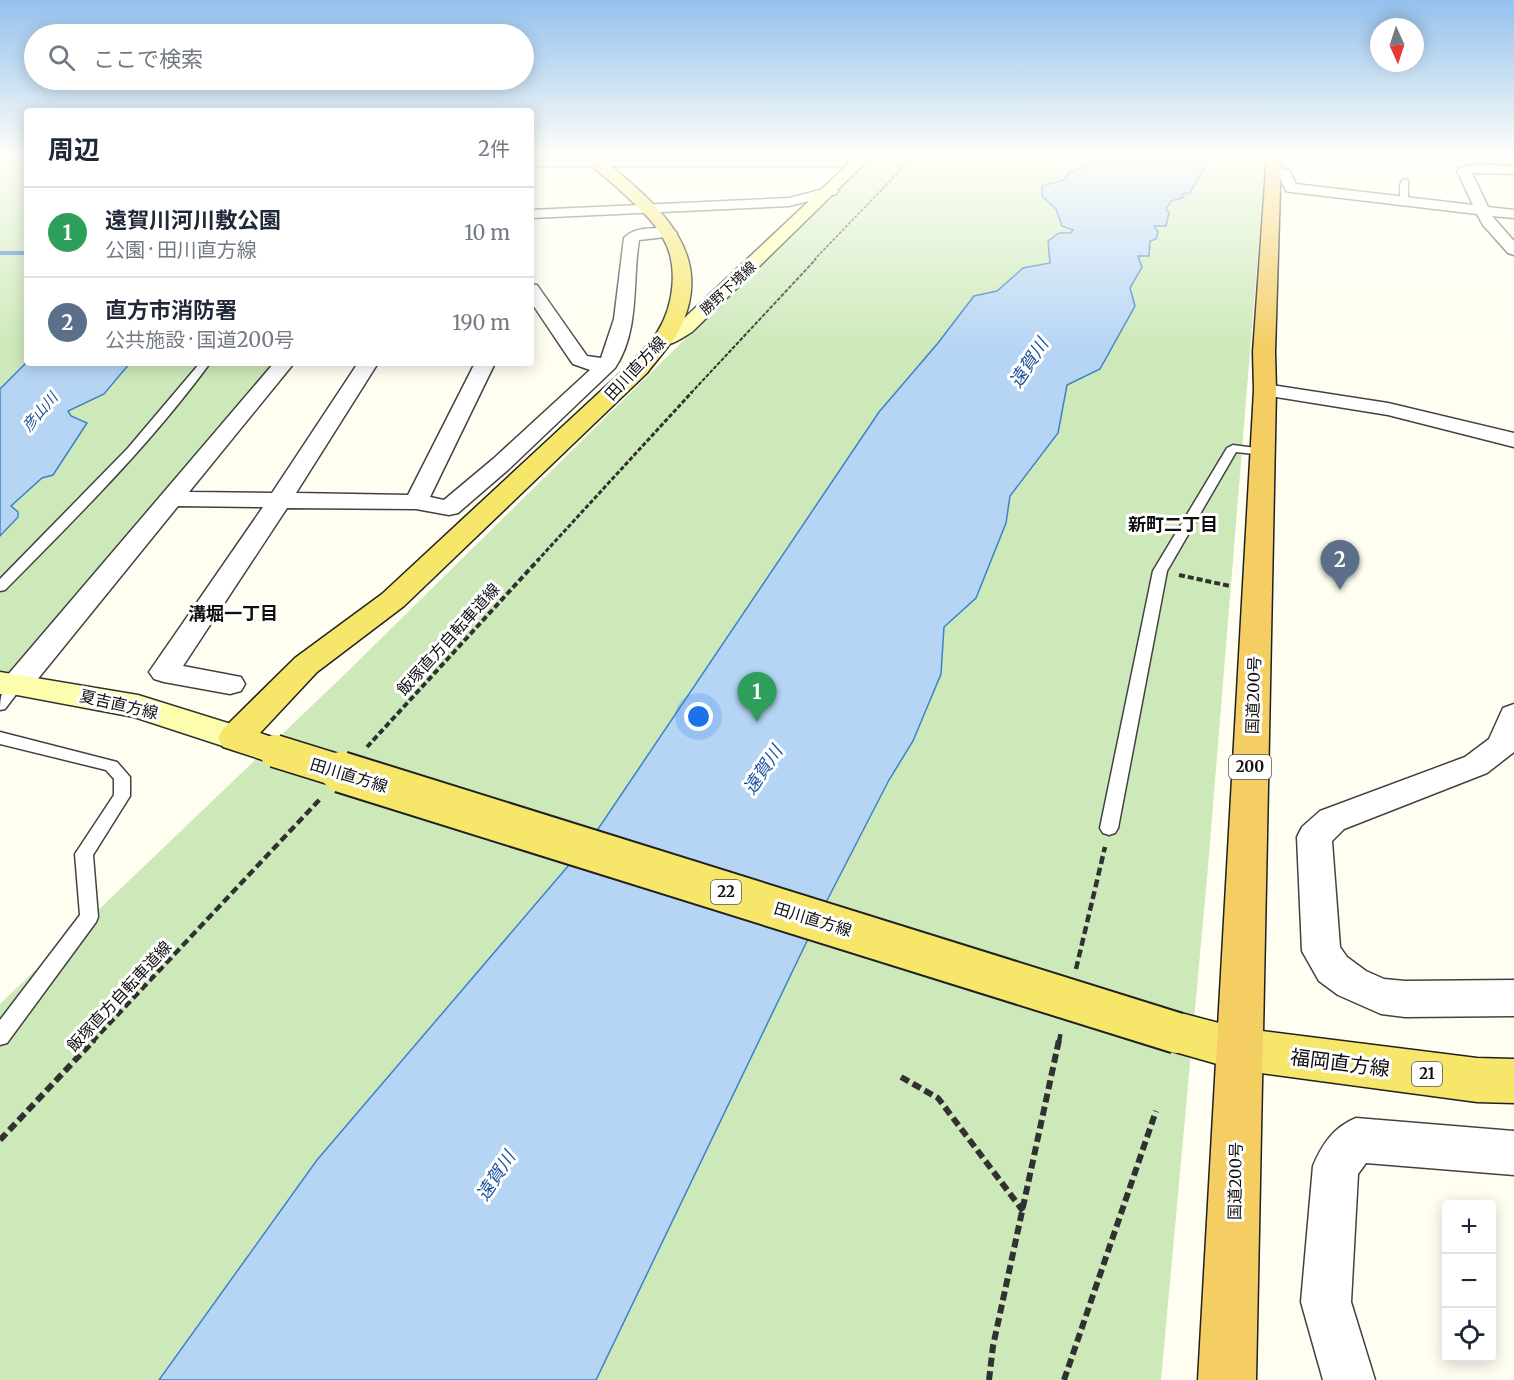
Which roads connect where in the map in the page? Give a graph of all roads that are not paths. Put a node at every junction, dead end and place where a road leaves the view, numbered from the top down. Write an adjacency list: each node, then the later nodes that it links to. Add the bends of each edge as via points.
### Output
1 (657, 219): 5 (main road, 田川直方線)
2 (801, 219): 8 (main road, 勝野下境線, via 685,328)
3 (1270, 219): 14 (highway, 国道200号 / 200)
4 (1486, 219): 6 (street)
5 (669, 233): 8 (main road, 田川直方線, via 677,247 682,281 678,306); 9 (street, via 632,238 621,326 616,352)
6 (1514, 250)
7 (537, 308): 9 (street, via 580,360)
8 (663, 340): 25 (main road, 田川直方線, via 639,368 393,600 306,665)
9 (608, 364): 19 (street, via 449,508)
10 (202, 366): 20 (lane, via 168,411 94,494)
11 (281, 366): 17 (street)
12 (366, 366): 18 (street)
13 (484, 366): 19 (street)
14 (1265, 390): 15 (street, via 1388,409); 16 (highway, 国道200号 / 200)
15 (1514, 440)
16 (1263, 452): 26 (lane, via 1233,448 1160,571); 29 (highway, 国道200号 / 200)
17 (169, 499): 18 (street); 22 (street)
18 (280, 500): 19 (street); 21 (street, via 164,672)
19 (416, 502)
20 (0, 587)
21 (230, 684)
22 (6, 690): 25 (main road, 夏吉直方線, via 138,706)
23 (1514, 715): 27 (street, via 1502,745 1476,765 1332,820 1314,837 1321,951 1333,969 1381,996)
24 (0, 738): 28 (lane, via 111,766 122,777 122,796 84,854 89,917)
25 (235, 738): 29 (main road, 田川直方線 / 22, bridge)
26 (1109, 828)
27 (1514, 998)
28 (0, 1036)
29 (1238, 1049): 30 (main road, 福岡直方線 / 21, via 1477,1080); 32 (highway, 国道200号 / 200)
30 (1514, 1081)
31 (1514, 1153): 33 (street, via 1356,1140 1336,1166 1326,1302)
32 (1227, 1380)
33 (1349, 1380)

